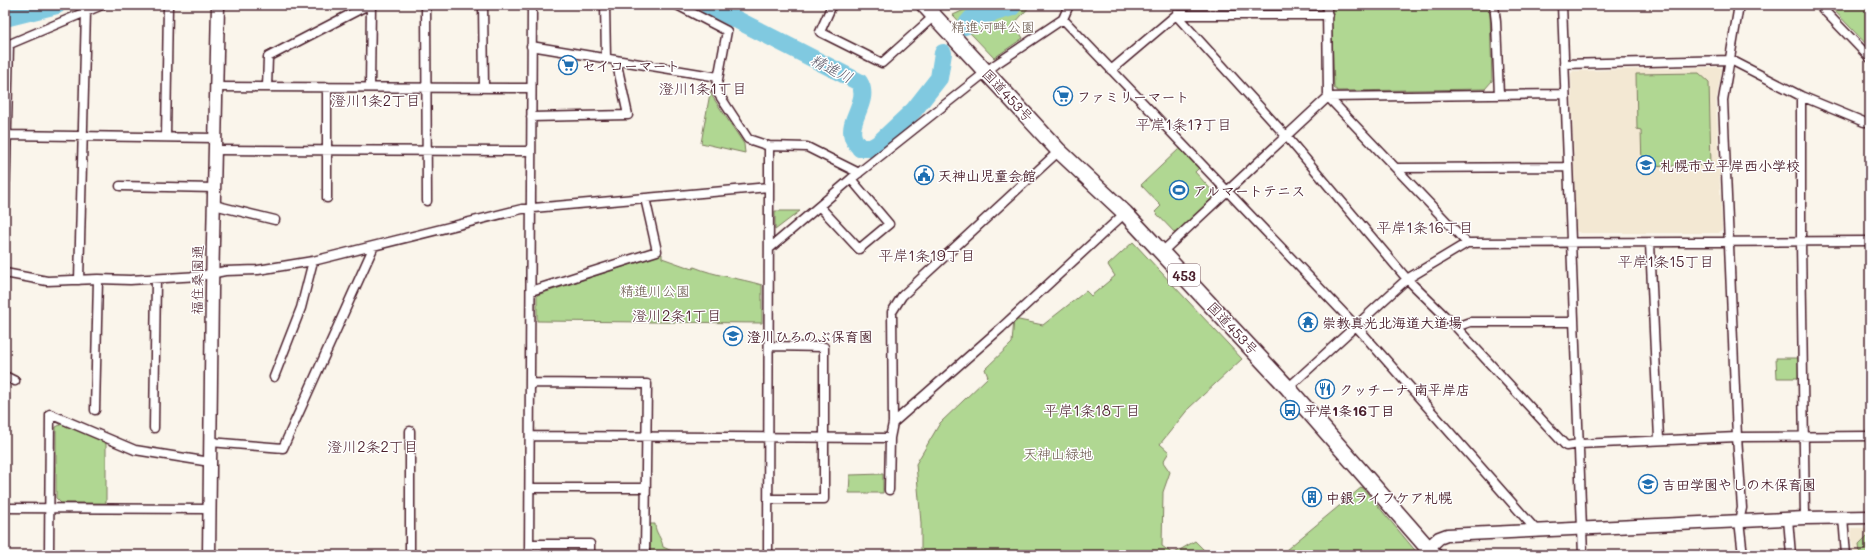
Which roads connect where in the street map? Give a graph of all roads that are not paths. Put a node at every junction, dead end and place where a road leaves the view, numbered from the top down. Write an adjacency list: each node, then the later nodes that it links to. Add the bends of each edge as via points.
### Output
1 (102, 5): 18 (street)
2 (168, 5): 47 (street)
3 (218, 5): 32 (street, 福住桑園通)
4 (369, 5): 33 (street, via 268,57); 35 (street)
5 (426, 5): 36 (street)
6 (483, 5): 37 (street)
7 (532, 5): 23 (street)
8 (605, 5): 24 (street)
9 (677, 5): 31 (street, via 727,31)
10 (832, 5): 17 (street, via 820,32 882,63)
11 (1069, 5): 21 (street)
12 (1327, 5): 20 (street)
13 (1494, 5): 40 (street)
14 (1562, 5): 28 (street)
15 (1739, 5): 27 (street)
16 (1819, 5): 25 (street)
17 (929, 10): 30 (highway, 国道453号 / 453)
18 (86, 11): 22 (street); 46 (street)
19 (1176, 15): 20 (street); 29 (street); 48 (street)
20 (1328, 15): 42 (street)
21 (1063, 19): 29 (street); 30 (street)
22 (7, 45): 45 (street)
23 (531, 46): 24 (street); 38 (street)
24 (606, 58): 26 (street)
25 (1870, 58)
26 (616, 60): 31 (street); 43 (street, via 628,115)
27 (1731, 60): 28 (street); 41 (street); 73 (street, via 1723,100)
28 (1564, 64): 39 (street)
29 (1111, 70): 62 (street)
30 (986, 72): 53 (highway, 国道453号 / 453); 57 (street)
31 (718, 76): 50 (street, via 716,90 748,139)
32 (216, 87): 33 (street); 49 (street, 福住桑園通)
33 (267, 87): 34 (street)
34 (327, 87): 35 (street); 51 (street)
35 (370, 87): 36 (street)
36 (427, 88): 37 (street); 52 (street)
37 (484, 88): 38 (street)
38 (531, 88): 43 (street)
39 (1566, 94): 40 (street); 56 (street)
40 (1499, 95): 42 (street)
41 (1801, 96): 44 (street, via 1864,122); 74 (street)
42 (1328, 97): 48 (street); 55 (street)
43 (531, 117): 54 (street)
44 (1870, 122)
45 (6, 135): 46 (street); 66 (street)
46 (83, 136): 47 (street); 87 (street)
47 (166, 137): 49 (street)
48 (1287, 137): 62 (street); 86 (street)
49 (215, 144): 51 (street); 61 (street, 福住桑園通)
50 (769, 146): 57 (street, via 807,147); 60 (street)
51 (327, 150): 52 (street); 63 (street)
52 (427, 151): 54 (street); 65 (street)
53 (1059, 151): 70 (highway, 国道453号 / 453); 99 (street, via 902,296 892,312)
54 (531, 152): 69 (street)
55 (1396, 168): 56 (street); 75 (street)
56 (1568, 168): 77 (street)
57 (859, 173): 58 (street)
58 (852, 179): 68 (street); 68 (street, via 889,224 859,249)
59 (120, 186): 61 (street)
60 (769, 187): 64 (street); 79 (street)
61 (214, 188): 67 (street, 福住桑園通)
62 (1229, 191): 80 (street); 90 (street)
63 (327, 198)
64 (645, 198): 69 (street); 88 (street, via 657,251)
65 (427, 201)
66 (5, 205)
67 (214, 205): 71 (street); 83 (street, 福住桑園通)
68 (820, 207): 79 (street)
69 (531, 208): 78 (street); 88 (street)
70 (1125, 213): 80 (highway, 国道453号 / 453); 99 (street)
71 (275, 220)
72 (1870, 241): 74 (street)
73 (1729, 242): 74 (street); 76 (street); 107 (street)
74 (1801, 242): 103 (street)
75 (1467, 243): 77 (street); 86 (street)
76 (1650, 243): 77 (street); 110 (street)
77 (1570, 244): 89 (street)
78 (374, 246): 81 (street); 111 (street, via 283,448)
79 (770, 248): 92 (street)
80 (1162, 252): 97 (highway, 国道453号 / 453)
81 (313, 261): 83 (street); 94 (street, via 301,308)
82 (5, 273): 87 (street, via 47,281)
83 (213, 274): 85 (street); 111 (street, 福住桑園通)
84 (98, 279): 85 (street); 87 (street); 98 (street)
85 (156, 279): 100 (street)
86 (1407, 279): 90 (street); 91 (street)
87 (79, 280)
88 (531, 291): 96 (street)
89 (1574, 322): 91 (street, via 1470,322); 112 (street)
90 (1356, 326): 97 (street); 127 (street)
91 (1456, 327): 112 (street, via 1566,446)
92 (770, 346): 106 (street); 108 (street, via 824,347)
93 (5, 376): 95 (street)
94 (274, 377)
95 (15, 381)
96 (531, 383): 102 (street); 105 (street, via 647,384)
97 (1288, 388): 129 (highway, 国道453号 / 453)
98 (95, 410)
99 (893, 423): 109 (street)
100 (154, 428)
101 (410, 431): 132 (street)
102 (530, 436): 105 (street); 114 (street)
103 (1804, 436): 104 (street); 107 (street); 123 (street)
104 (1870, 436)
105 (646, 437): 106 (street); 115 (street)
106 (769, 437): 108 (street); 117 (street)
107 (1737, 437): 110 (street); 125 (street, via 1742,508)
108 (823, 438): 109 (street); 117 (street, via 824,499)
109 (890, 438): 116 (street)
110 (1658, 439): 112 (street)
111 (210, 442): 113 (street, 福住桑園通)
112 (1579, 444): 126 (street)
113 (210, 462): 119 (street, via 135,450 50,414); 120 (street, 福住桑園通)
114 (530, 488): 115 (street); 128 (street)
115 (646, 488): 135 (street)
116 (889, 490)
117 (769, 499): 136 (street)
118 (5, 508): 119 (street)
119 (50, 508): 120 (street); 130 (street)
120 (209, 509): 131 (street, 福住桑園通)
121 (1843, 517): 122 (street); 123 (street); 140 (street)
122 (1870, 517)
123 (1805, 518): 124 (street)
124 (1788, 519): 125 (street); 139 (street)
125 (1739, 521): 126 (street); 138 (street)
126 (1582, 528): 127 (street); 137 (street)
127 (1536, 530): 129 (street, via 1447,535 1439,538)
128 (530, 544): 133 (street); 134 (street, via 590,544)
129 (1431, 552)
130 (49, 555)
131 (209, 555)
132 (410, 555)
133 (530, 555)
134 (590, 555)
135 (645, 555)
136 (768, 555)
137 (1583, 555)
138 (1743, 555)
139 (1791, 555)
140 (1846, 555)

